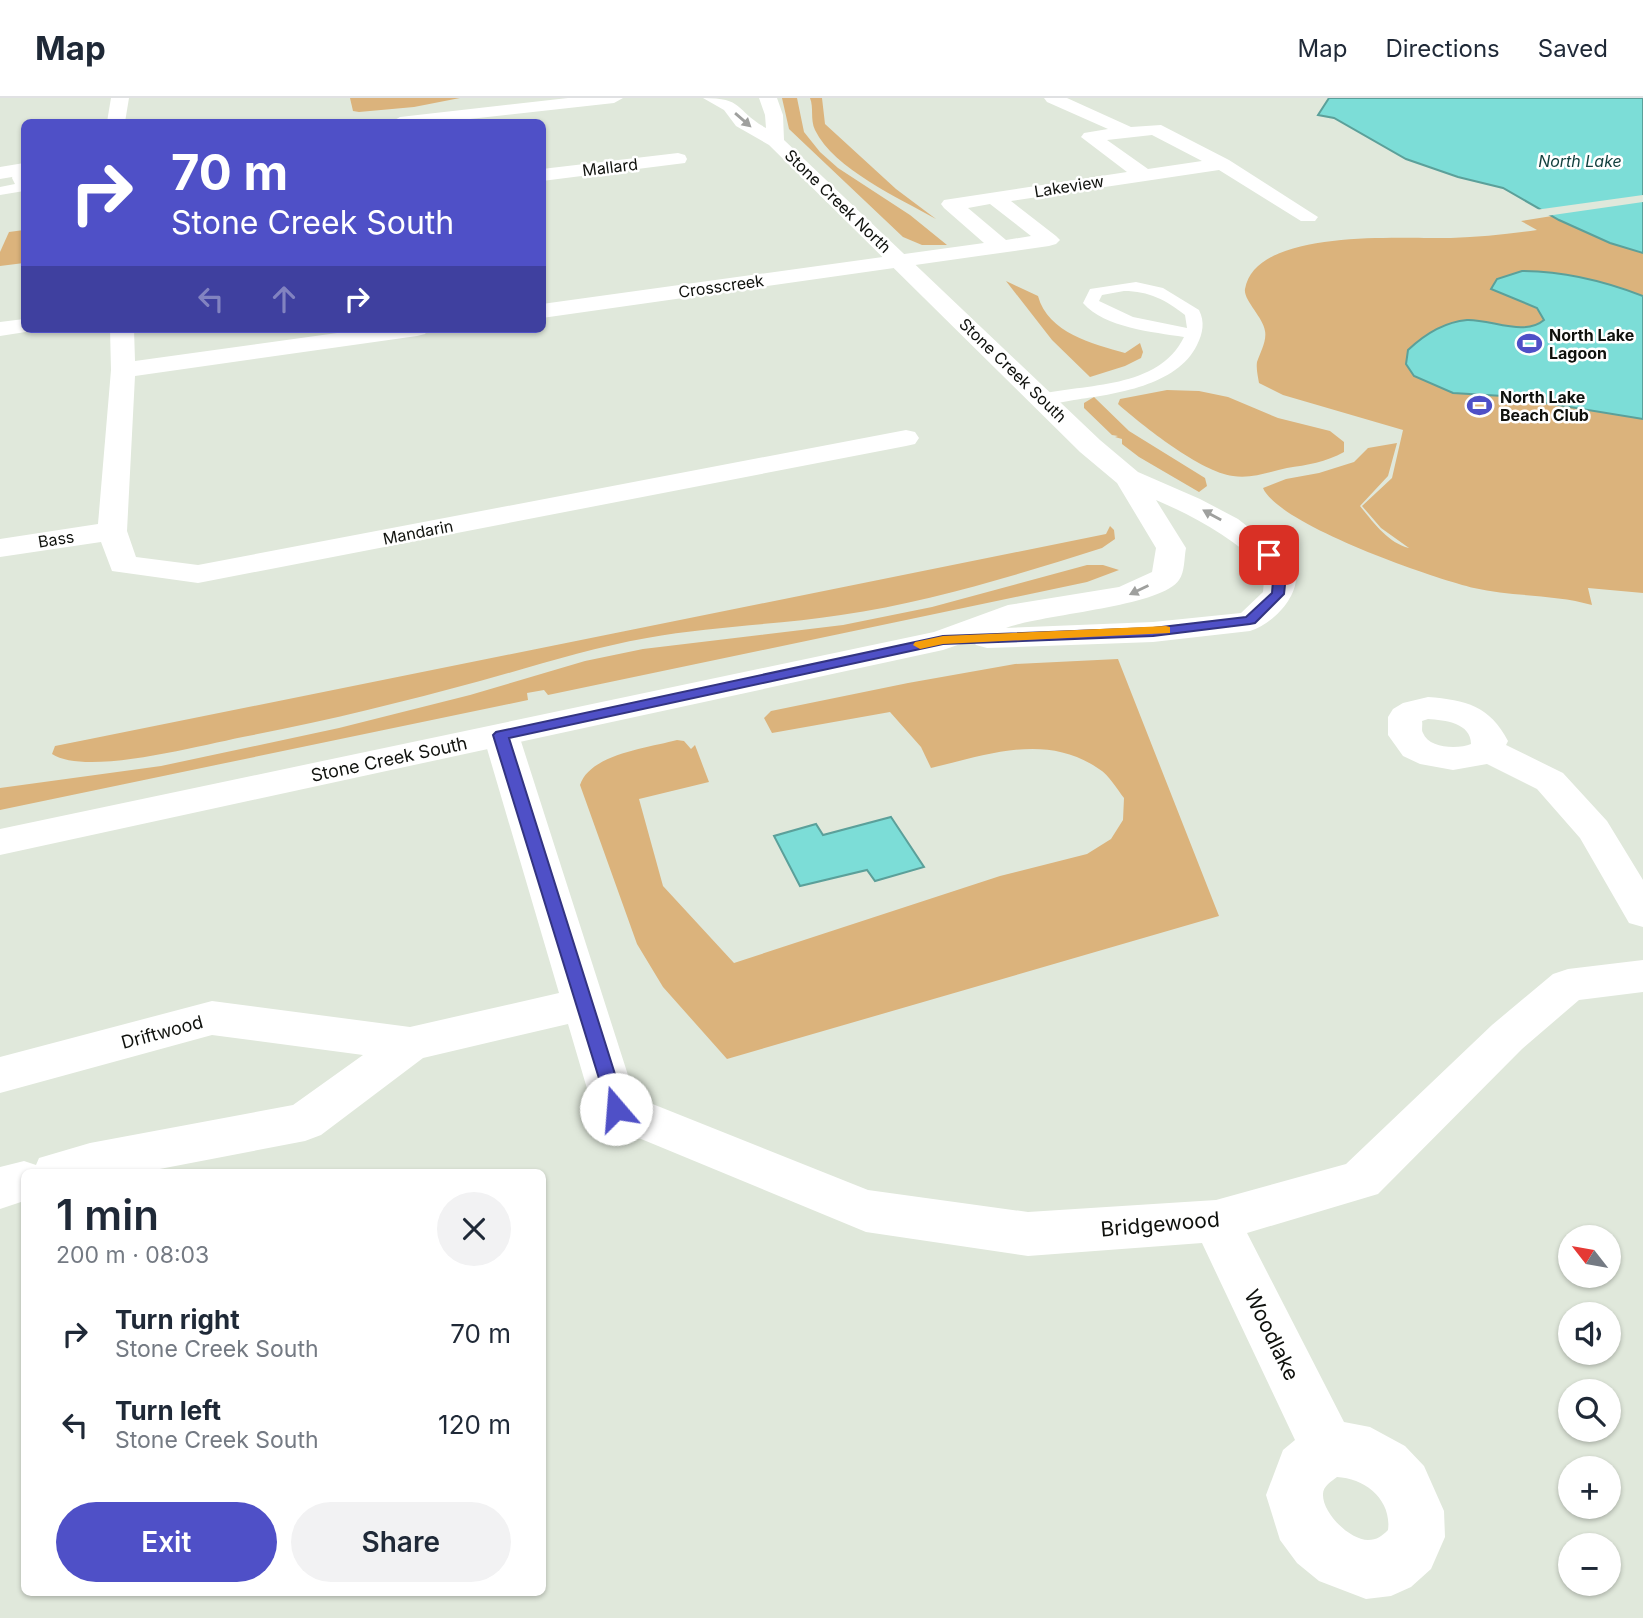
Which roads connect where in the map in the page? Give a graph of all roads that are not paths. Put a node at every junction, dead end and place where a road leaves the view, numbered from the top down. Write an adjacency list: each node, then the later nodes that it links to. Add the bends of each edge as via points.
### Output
1 (120, 98): 6 (street)
2 (612, 98): 7 (street)
3 (712, 98): 9 (street, Stone Creek North, one-way to 9)
4 (768, 98): 9 (street, Stone Creek North)
5 (1053, 98): 8 (street, Lakeview)
6 (117, 119)
7 (426, 119)
8 (1128, 132): 13 (street, Lakeview, via 1156,129); 17 (street, Lakeview, via 1090,137)
9 (775, 141): 23 (street, Stone Creek North)
10 (0, 158): 12 (street)
11 (678, 159): 16 (street, Mallard)
12 (21, 164)
13 (1222, 164): 17 (street, Lakeview); 21 (street)
14 (21, 166): 15 (street)
15 (0, 173)
16 (546, 175)
17 (1144, 175): 20 (street, Lakeview)
18 (21, 187): 19 (lane)
19 (0, 191)
20 (995, 198): 22 (street, Lakeview, via 951,204); 22 (street, Lakeview, via 1049,240)
21 (1308, 217)
22 (1002, 247): 23 (street, Lakeview)
23 (900, 261): 24 (street, Crosscreek); 31 (street, Stone Creek South)
24 (546, 310)
25 (21, 326): 26 (street)
26 (0, 329)
27 (122, 333): 30 (street)
28 (388, 333): 30 (street)
29 (1195, 334): 29 (lane, via 1193,313 1172,297 1144,286 1095,292 1091,303 1137,324); 31 (lane, via 1178,361 1134,384)
30 (123, 370): 34 (street, Mandarin)
31 (1043, 399): 33 (street, Stone Creek South)
32 (906, 438): 34 (street, Mandarin, via 198,574 123,565)
33 (1128, 478): 36 (street, Stone Creek South, one-way to 36, via 1171,548 1166,577 1127,595 1019,612); 36 (street, Stone Creek South, one-way to 33, via 1153,632 1250,621 1278,594 1280,567 1259,544 1209,513)
34 (112, 531): 35 (street, Bass)
35 (0, 548)
36 (943, 640): 37 (street, Stone Creek South)
37 (501, 735): 39 (street, Stone Creek South); 42 (street)
38 (1487, 750): 40 (street, via 1550,781 1594,830)
39 (0, 842)
40 (1643, 913)
41 (1643, 976): 48 (street, Bridgewood, via 1568,985 1507,1037 1361,1180)
42 (583, 1004): 43 (street, Driftwood); 48 (street, Bridgewood, via 616,1109 866,1211 1028,1234)
43 (410, 1044): 44 (street, Driftwood, via 212,1018); 45 (street, Driftwood, via 304,1122)
44 (0, 1075)
45 (68, 1169)
46 (21, 1182): 47 (street)
47 (0, 1188)
48 (1216, 1221): 49 (street, Woodlake)
49 (1328, 1449)

